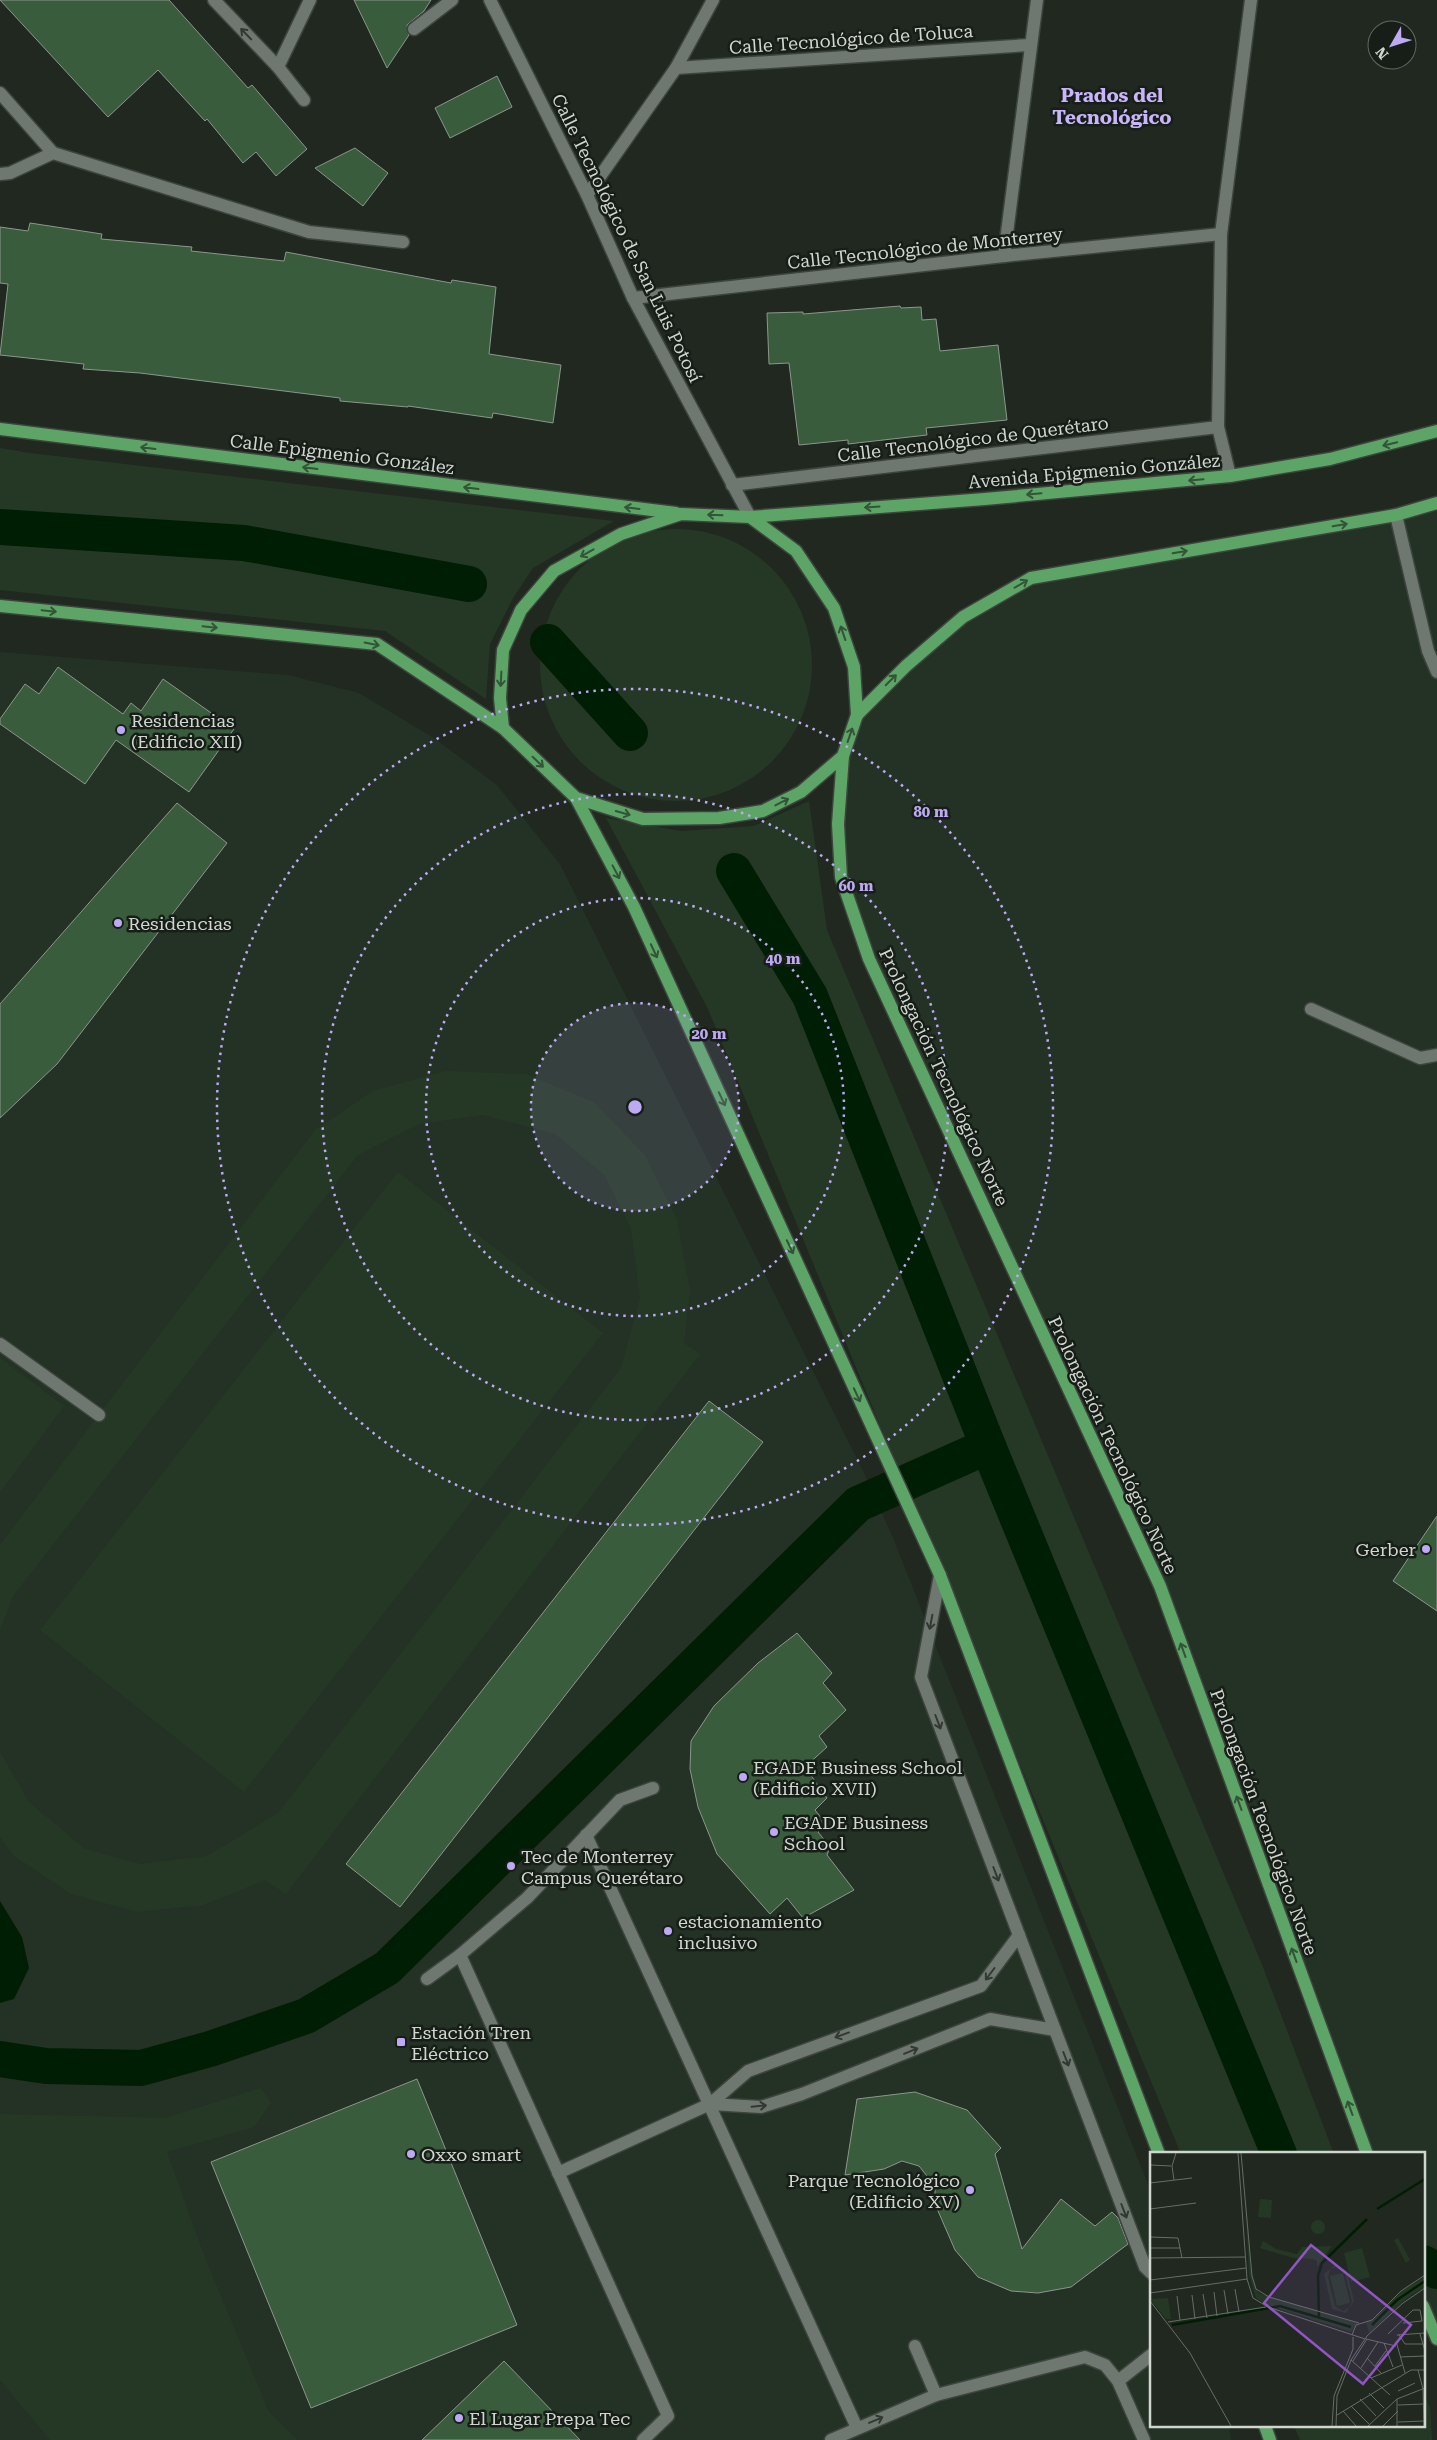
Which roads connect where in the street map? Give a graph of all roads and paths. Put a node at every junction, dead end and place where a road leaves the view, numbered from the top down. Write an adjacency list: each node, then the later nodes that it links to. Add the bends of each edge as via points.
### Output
1 (214, 0): 10 (street, one-way to 1)
2 (310, 0): 10 (street)
3 (452, 0): 8 (street)
4 (490, 0): 16 (street, Calle Tecnológico de San Luis Potosí)
5 (713, 0): 11 (street)
6 (1037, 0): 9 (street)
7 (1251, 0): 17 (street)
8 (414, 29)
9 (1029, 45): 11 (street, Calle Tecnológico de Toluca); 19 (street)
10 (278, 67): 13 (street)
11 (676, 68): 16 (street)
12 (0, 93): 14 (street)
13 (304, 100)
14 (53, 153): 15 (street, via 10,173); 18 (street, via 309,232)
15 (0, 174)
16 (587, 195): 20 (street, Calle Tecnológico de San Luis Potosí)
17 (1221, 234): 19 (street, Calle Tecnológico de Monterrey); 21 (street)
18 (403, 242)
19 (1004, 256): 20 (street, Calle Tecnológico de Monterrey)
20 (633, 298): 25 (street, Calle Tecnológico de San Luis Potosí)
21 (1218, 427): 24 (street); 25 (street, Calle Tecnológico de Querétaro)
22 (0, 429): 27 (main road, Calle Epigmenio González, one-way to 22)
23 (1437, 432): 24 (main road, Avenida Epigmenio González, one-way to 24, via 1330,459)
24 (1230, 476): 29 (main road, Avenida Epigmenio González, one-way to 29)
25 (732, 485): 29 (street, Calle Tecnológico de San Luis Potosí)
26 (1437, 503): 28 (main road)
27 (681, 514): 29 (main road, Calle Epigmenio González, one-way to 27); 33 (main road, one-way to 33, via 621,534 554,571 521,610 503,650 500,698)
28 (1396, 515): 31 (street, via 1428,651); 32 (main road, one-way to 28, via 906,666 964,617 1031,578)
29 (750, 517): 32 (main road, one-way to 29, via 854,667 834,608 796,551)
30 (0, 606): 33 (main road, one-way to 33, via 377,644)
31 (1437, 672)
32 (857, 715): 34 (main road, Prolongación Tecnológico Norte, one-way to 32)
33 (503, 728): 35 (main road, one-way to 35)
34 (843, 756): 35 (main road, one-way to 34, via 643,819 719,818 754,813 801,792); 49 (main road, Prolongación Tecnológico Norte, one-way to 34, via 1160,1586 869,959 841,877 838,824)
35 (576, 798): 40 (main road, one-way to 40, via 634,907)
36 (1311, 1009): 37 (street, via 1420,1058)
37 (1437, 1055)
38 (0, 1344): 39 (street)
39 (99, 1416)
40 (940, 1574): 43 (street, one-way to 43, via 920,1677); 48 (main road)
41 (653, 1788): 42 (street, via 620,1800)
42 (586, 1835): 44 (street, via 526,1898); 47 (street)
43 (1019, 1935): 46 (street); 47 (street, one-way to 47, via 981,1986 748,2071)
44 (460, 1955): 45 (street); 50 (street)
45 (427, 1979)
46 (1056, 2030): 47 (street, one-way to 46, via 761,2107 802,2094 990,2019); 51 (street, one-way to 51, via 1145,2267)
47 (710, 2104): 50 (street); 58 (street)
48 (1158, 2152)
49 (1366, 2152)
50 (558, 2173): 60 (street, via 668,2416)
51 (1150, 2272)
52 (1424, 2308): 53 (main road)
53 (1437, 2339)
54 (915, 2346): 57 (street)
55 (1150, 2356): 56 (street)
56 (1118, 2380): 57 (street, via 1105,2365 1085,2357); 62 (street)
57 (936, 2395): 58 (street, one-way to 57)
58 (858, 2428): 61 (street)
59 (1266, 2428): 63 (main road)
60 (643, 2440)
61 (831, 2440)
62 (1144, 2440)
63 (1270, 2440)

